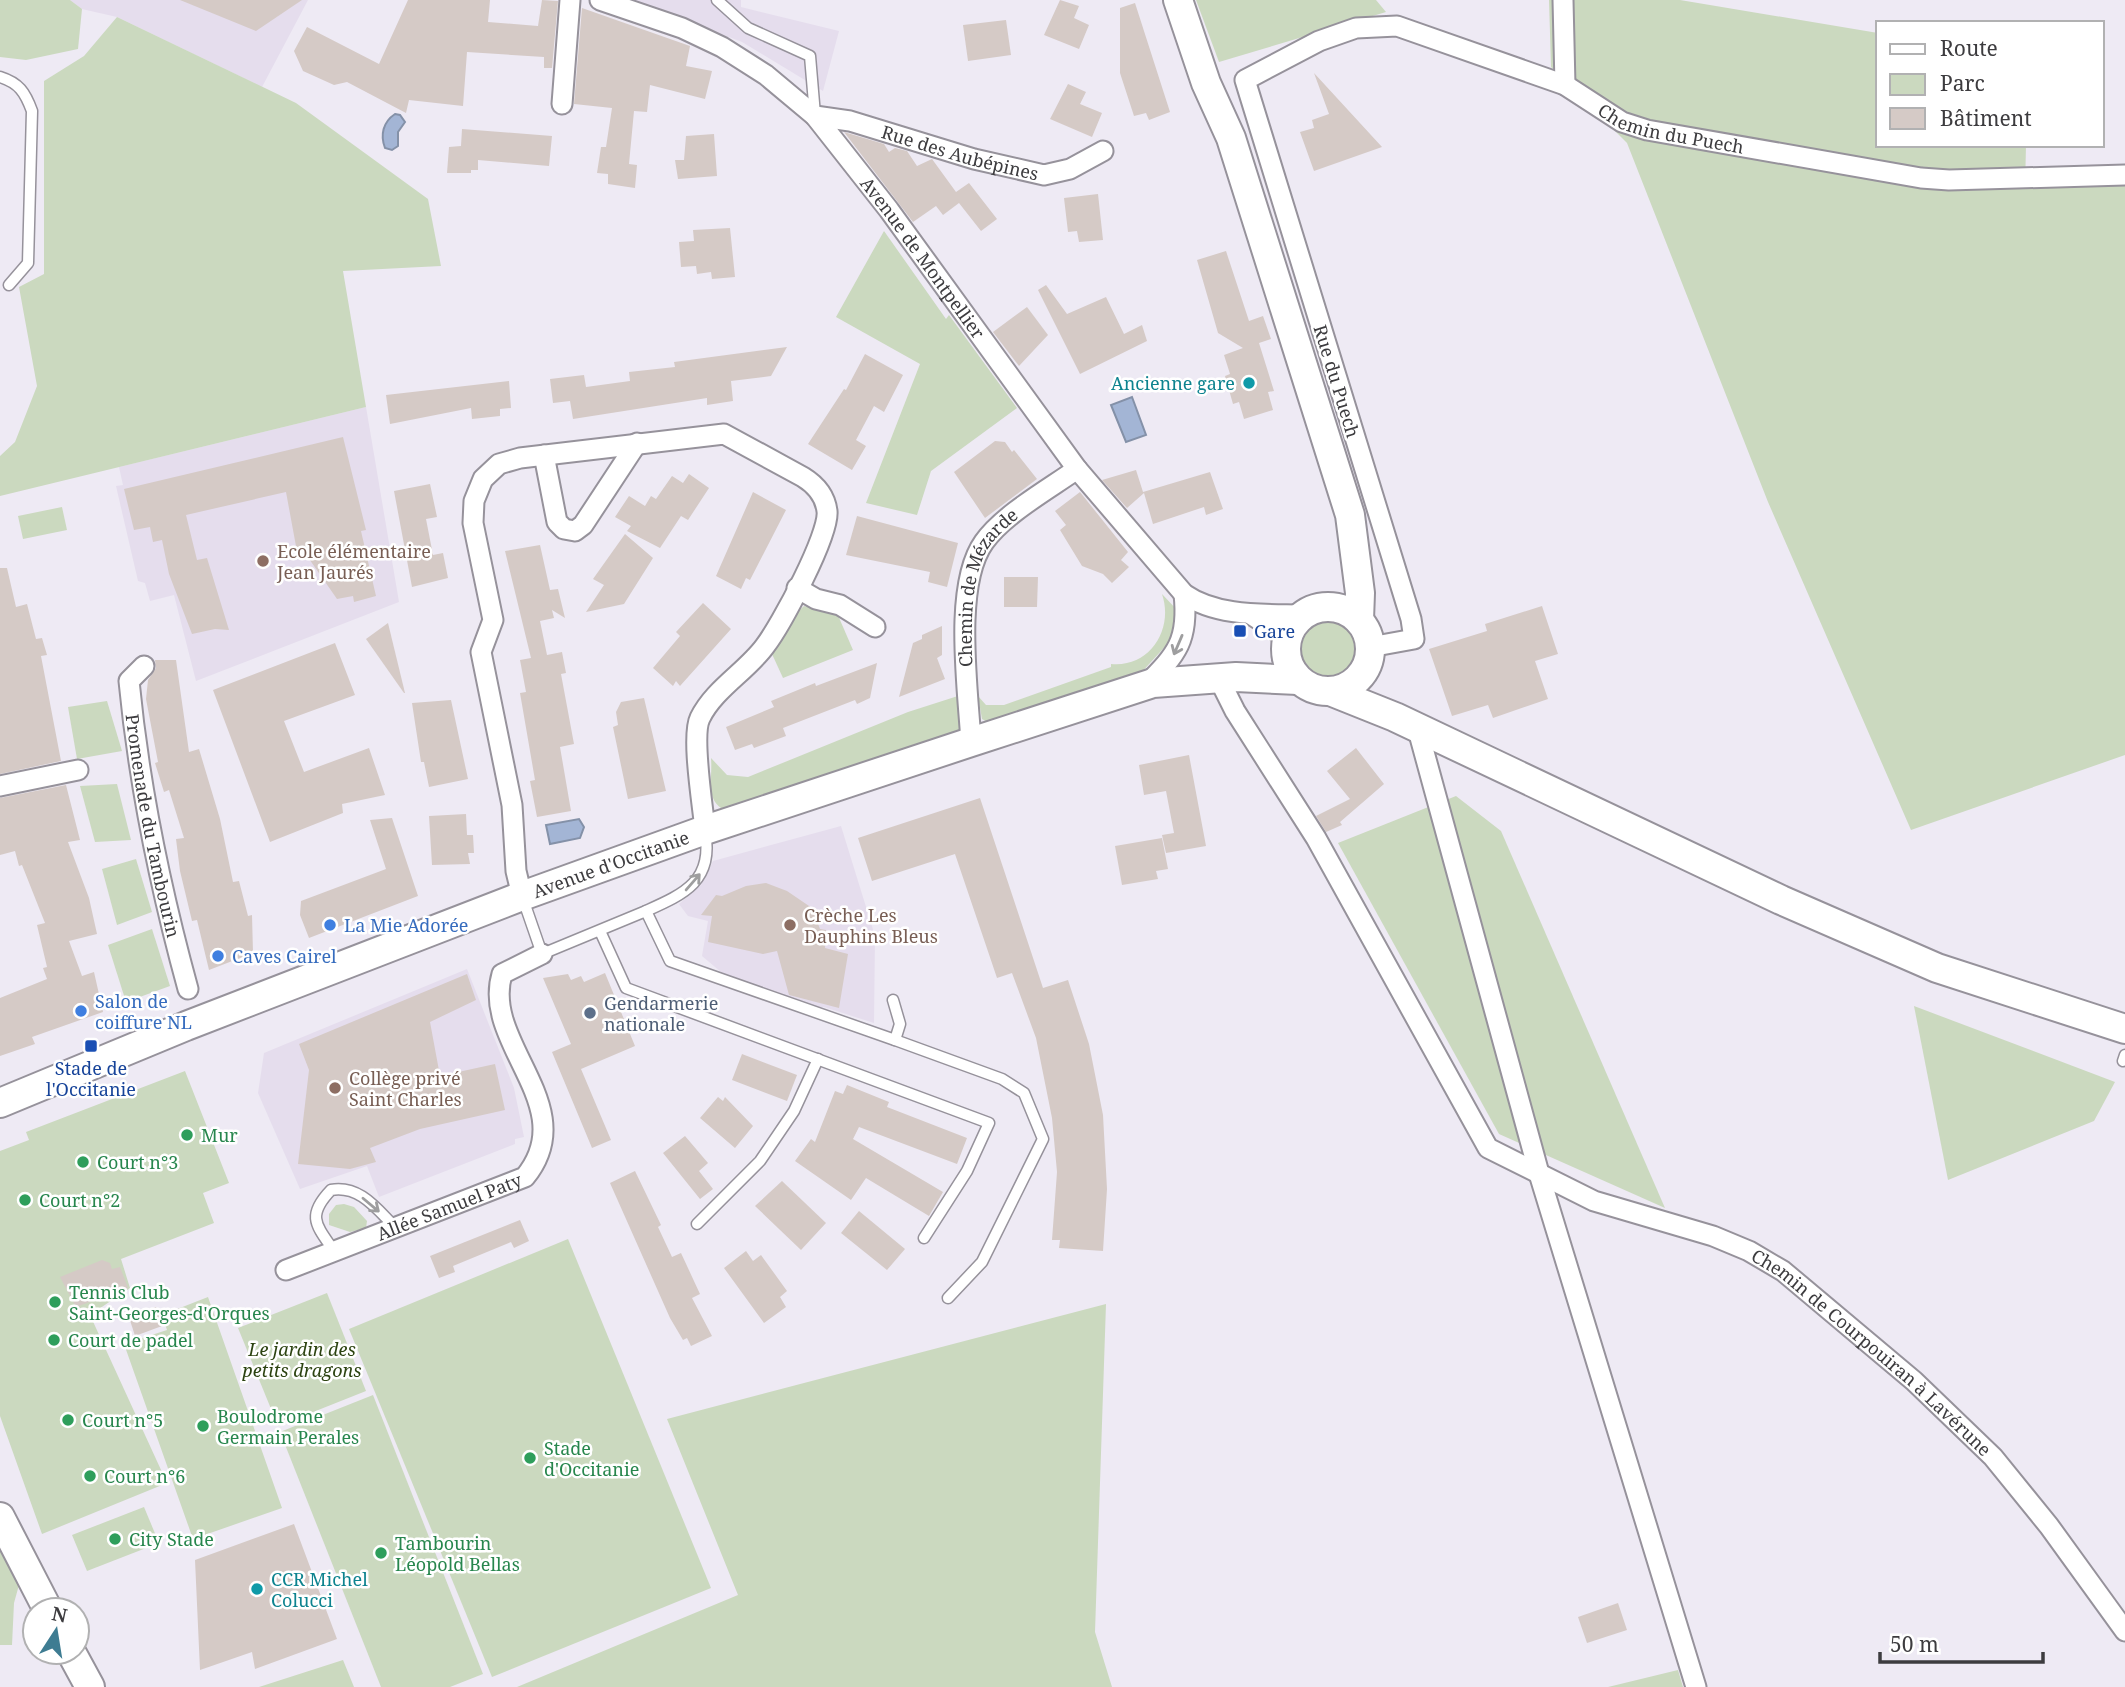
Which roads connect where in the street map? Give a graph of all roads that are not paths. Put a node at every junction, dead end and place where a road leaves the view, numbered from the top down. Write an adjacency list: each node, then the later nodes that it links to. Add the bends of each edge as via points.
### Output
1 (570, 0): 9 (street)
2 (600, 0): 10 (street, Avenue de Montpellier, via 722,47 766,75)
3 (717, 0): 10 (lane, via 748,28 810,56)
4 (1178, 0): 17 (street, via 1206,83 1231,138 1350,515)
5 (1563, 0): 8 (street)
6 (0, 77): 13 (lane, via 14,81 25,92 32,111 28,263)
7 (1245, 80): 8 (street, Chemin du Puech, via 1319,41 1381,25 1414,32); 24 (street, Rue du Puech, via 1411,620 1414,639)
8 (1565, 85): 12 (street, Chemin du Puech, via 1622,122 1647,130 1921,178)
9 (562, 104)
10 (815, 116): 11 (street, Rue des Aubépines, via 850,121 1044,175 1070,169); 16 (street, Avenue de Montpellier)
11 (1103, 151)
12 (2125, 176)
13 (9, 285)
14 (637, 443): 15 (street); 15 (street, via 575,531 556,522); 18 (street, via 724,433 815,485 824,497 827,523)
15 (544, 455): 34 (street, via 499,464 483,479 474,501 473,523 493,620 481,653 512,805)
16 (1077, 469): 19 (street, Avenue de Montpellier); 30 (street, Chemin de Mézarde, via 992,533 980,550 965,611)
17 (1355, 572): 21 (street); 23 (street)
18 (797, 588): 22 (street, via 840,605); 33 (street, via 765,646 700,717 697,736)
19 (1184, 594): 20 (street, Avenue de Montpellier, via 1198,604); 27 (street, one-way to 27, via 1186,621 1181,644)
20 (1251, 614): 23 (street, Avenue de Montpellier); 23 (street, Avenue de Montpellier)
21 (1359, 620): 23 (street, via 1343,610); 24 (street, via 1367,632)
22 (875, 627)
23 (1299, 639): 26 (street, Avenue d'Occitanie); 28 (street, via 1313,689)
24 (1369, 656): 28 (street, via 1352,683); 29 (street)
25 (144, 666): 38 (street, Promenade du Tambourin, via 129,681 145,808)
26 (1227, 677): 27 (street, Avenue d'Occitanie); 44 (street, Chemin de Courpouiran à Lavérune, via 1235,710 1316,838 1488,1149)
27 (1146, 685): 30 (street, Avenue d'Occitanie)
28 (1331, 691): 29 (street)
29 (1406, 724): 40 (street, via 1937,968); 44 (street)
30 (971, 741): 33 (street, Avenue d'Occitanie)
31 (78, 770): 32 (street)
32 (0, 786)
33 (705, 830): 34 (street, Avenue d'Occitanie); 35 (lane, one-way to 33, via 694,885 706,856)
34 (522, 895): 37 (lane); 43 (street, Avenue d'Occitanie)
35 (646, 911): 36 (lane); 41 (lane, via 670,961)
36 (600, 931): 37 (lane); 42 (lane, via 626,988)
37 (542, 954): 46 (street, Allée Samuel Paty, via 502,974 498,986 499,1008 542,1110 543,1132 534,1167 526,1177)
38 (188, 989)
39 (893, 1000): 41 (lane, via 900,1024)
40 (2125, 1029)
41 (895, 1040): 50 (lane, via 1002,1079 1024,1093 1043,1139 982,1262)
42 (817, 1059): 45 (lane, via 794,1111 760,1161); 47 (lane, via 989,1123 967,1171)
43 (0, 1103)
44 (1540, 1177): 53 (street, Chemin de Courpouiran à Lavérune, via 1594,1201 1749,1251 1783,1271 1914,1381 1993,1457); 56 (street)
45 (697, 1224)
46 (394, 1226): 48 (street, Allée Samuel Paty); 48 (lane, one-way to 46, via 316,1224 315,1212 331,1190 345,1188 359,1195)
47 (924, 1238)
48 (334, 1251): 49 (street, Allée Samuel Paty)
49 (286, 1270)
50 (948, 1298)
51 (0, 1517): 52 (street)
52 (41, 1596)
53 (2125, 1631)
54 (79, 1666): 55 (street)
55 (90, 1687)
56 (1696, 1687)

